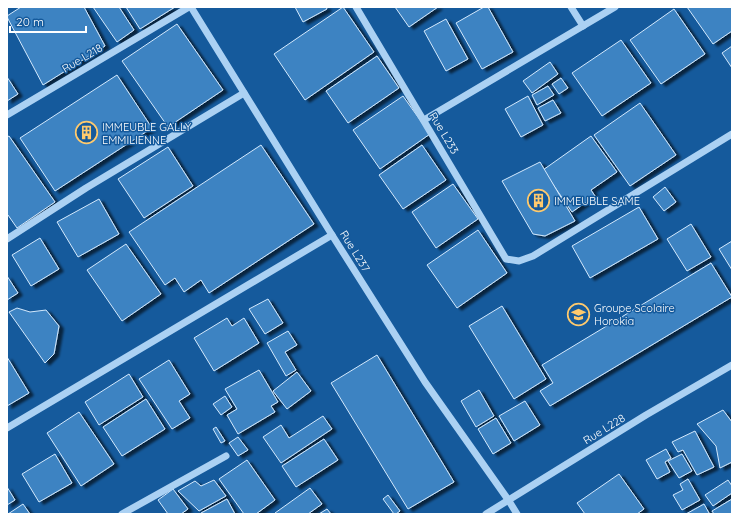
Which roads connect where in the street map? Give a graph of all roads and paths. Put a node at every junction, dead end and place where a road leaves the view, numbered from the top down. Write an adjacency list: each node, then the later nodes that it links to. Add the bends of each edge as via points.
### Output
1 (190, 7): 6 (street, Rue L237); 7 (street, Rue L218)
2 (356, 7): 8 (street, Rue L233)
3 (571, 7): 5 (street)
4 (615, 7): 5 (street)
5 (583, 26): 8 (street)
6 (244, 93): 10 (street, Rue L237); 11 (street)
7 (7, 116)
8 (424, 120): 9 (street, Rue L233, via 506,259 519,261 533,256)
9 (732, 134)
10 (332, 236): 13 (street); 15 (street, Rue L237, via 425,382)
11 (7, 238)
12 (732, 365): 15 (street, Rue L228, via 646,415)
13 (7, 428)
14 (226, 456): 17 (street)
15 (509, 501): 16 (street, Rue L228); 18 (street, Rue L237)
16 (487, 513)
17 (122, 514)
18 (517, 514)

